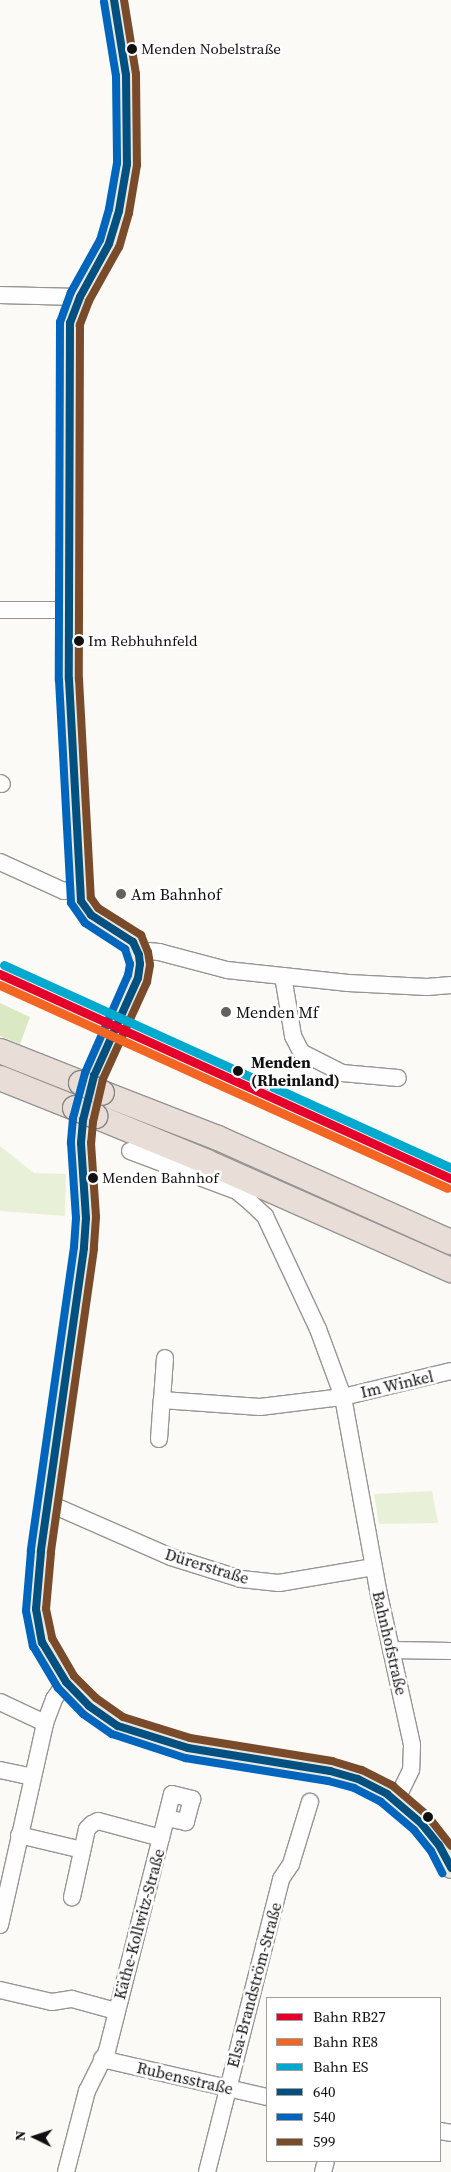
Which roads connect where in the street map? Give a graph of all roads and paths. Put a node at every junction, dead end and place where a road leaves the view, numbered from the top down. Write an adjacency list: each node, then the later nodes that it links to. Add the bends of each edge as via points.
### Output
1 (114, 0): 3 (main road, via 126,75 127,164 119,211 109,244)
2 (0, 295): 3 (street)
3 (80, 296): 5 (main road, via 70,323)
4 (0, 610): 5 (street)
5 (68, 610): 7 (main road)
6 (0, 862): 7 (street, via 64,891)
7 (79, 889): 8 (main road, via 81,901 91,915 133,942)
8 (139, 955): 9 (street, via 148,951 159,952 227,970); 22 (main road, via 138,978 94,1076 83,1120 80,1143 86,1218 84,1248)
9 (283, 976): 10 (street, via 348,983); 13 (street, via 292,1036 301,1052 342,1073)
10 (451, 986)
11 (0, 1051): 15 (highway, via 218,1138)
12 (0, 1078): 16 (highway, via 207,1162)
13 (398, 1078)
14 (130, 1151): 19 (street, Bahnhofstraße, via 237,1191 265,1216 318,1329)
15 (451, 1242)
16 (451, 1270)
17 (165, 1358): 20 (street)
18 (451, 1371): 19 (street, Im Winkel)
19 (343, 1397): 20 (street, via 260,1407); 23 (street, Bahnhofstraße)
20 (162, 1400): 21 (street)
21 (159, 1439)
22 (48, 1503): 23 (street, Dürerstraße, via 171,1557 240,1578 279,1583); 26 (main road, via 36,1609 42,1642)
23 (374, 1567): 24 (street, Bahnhofstraße)
24 (391, 1650): 25 (street); 31 (street, Bahnhofstraße, via 412,1745 410,1770)
25 (451, 1651)
26 (66, 1682): 28 (street); 31 (main road, via 101,1715 142,1735 188,1748 358,1778)
27 (0, 1702): 28 (street)
28 (45, 1723): 30 (street)
29 (0, 1770): 30 (street)
30 (32, 1777): 34 (street)
31 (396, 1801): 38 (main road, via 439,1845)
32 (310, 1802): 44 (street, Elsa-Brandström-Straße, via 291,1864 281,1879)
33 (166, 1818): 35 (street, Käthe-Kollwitz-Straße)
34 (19, 1835): 36 (street); 37 (street)
35 (161, 1838): 36 (street, Käthe-Kollwitz-Straße, via 98,1821 87,1829); 42 (street, Käthe-Kollwitz-Straße)
36 (82, 1850): 39 (street, Käthe-Kollwitz-Straße)
37 (7, 1858): 40 (street)
38 (451, 1868)
39 (72, 1898)
40 (0, 1925)
41 (0, 1990): 42 (street, Käthe-Kollwitz-Straße, via 52,2002 72,1998)
42 (116, 2011): 43 (street, Käthe-Kollwitz-Straße, via 107,2052)
43 (102, 2059): 44 (street, Rubensstraße); 46 (street, Käthe-Kollwitz-Straße, via 87,2090)
44 (227, 2088): 45 (street, Rubensstraße); 47 (street, Elsa-Brandström-Straße)
45 (266, 2097)
46 (66, 2172)
47 (206, 2172)

